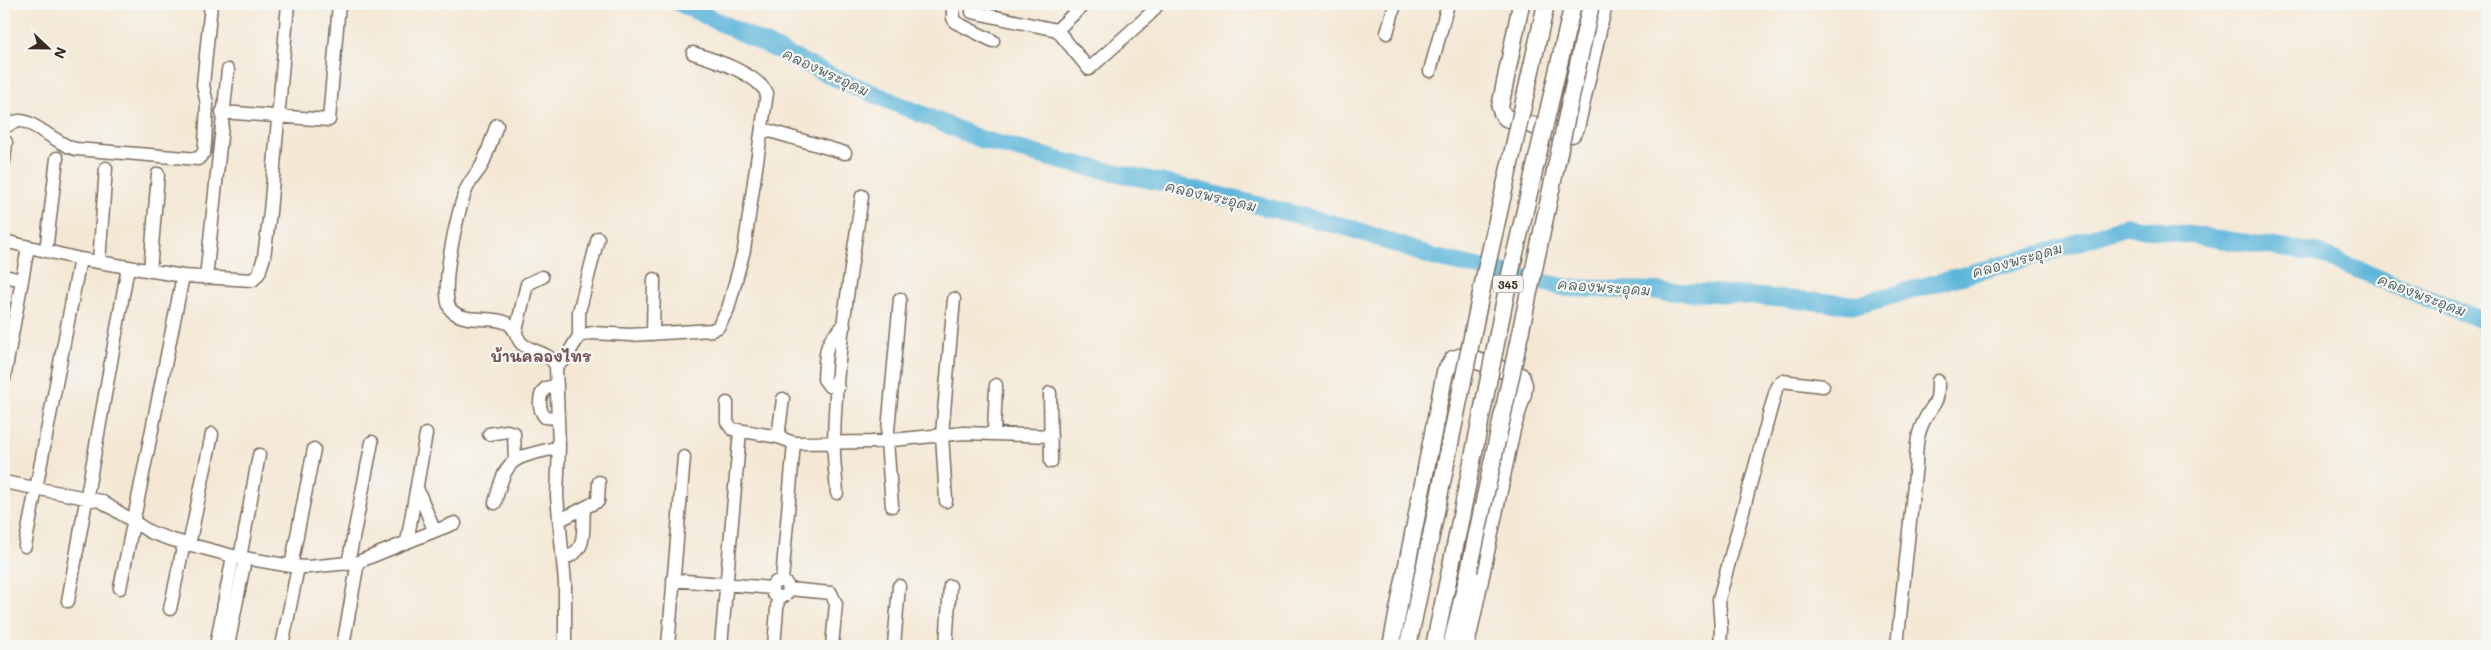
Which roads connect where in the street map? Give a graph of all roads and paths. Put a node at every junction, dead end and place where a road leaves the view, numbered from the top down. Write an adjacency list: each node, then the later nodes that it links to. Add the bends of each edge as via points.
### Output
1 (211, 4): 24 (street, via 203,84 207,104 205,143 204,152 198,159 76,149 62,146 26,122 19,121)
2 (288, 4): 22 (street)
3 (339, 4): 22 (street, via 329,120)
4 (953, 4): 17 (street, via 955,22)
5 (1084, 4): 15 (street)
6 (1158, 4): 15 (street, via 1089,69)
7 (1394, 4): 16 (street)
8 (1448, 4): 20 (street)
9 (1521, 4): 13 (main road, via 1500,107 1502,113 1506,118 1567,135 1576,128)
10 (1546, 4): 122 (main road, 345, bridge, via 1485,274)
11 (1573, 4): 123 (main road, 345, bridge, via 1509,279)
12 (1591, 4): 124 (main road, 345, bridge)
13 (1604, 4)
14 (972, 12): 15 (street)
15 (1057, 30)
16 (1387, 33)
17 (993, 41)
18 (693, 53): 25 (street, via 722,62 762,86 767,93)
19 (228, 70): 21 (street)
20 (1430, 71)
21 (222, 112): 22 (street); 44 (street)
22 (279, 116): 44 (street, via 270,212 259,273 253,280)
23 (497, 125): 50 (street, via 483,163 465,192 450,255 446,300 456,314 506,322)
24 (4, 127)
25 (763, 129): 27 (street); 51 (street, via 744,250 723,320 712,330)
26 (6, 142): 29 (street)
27 (845, 153)
28 (57, 158): 36 (street)
29 (4, 161)
30 (106, 168): 38 (street)
31 (158, 174): 40 (street)
32 (862, 196): 72 (street, via 844,326)
33 (598, 238): 52 (street, via 579,312)
34 (4, 241): 35 (street)
35 (28, 247): 36 (street); 46 (street)
36 (46, 251): 37 (street)
37 (80, 259): 38 (street); 81 (street)
38 (99, 262): 39 (street)
39 (128, 267): 40 (street); 84 (street)
40 (150, 271): 42 (street)
41 (4, 276): 46 (street)
42 (183, 276): 44 (street); 89 (street)
43 (542, 277): 50 (street, via 527,284)
44 (206, 278)
45 (654, 279): 51 (street)
46 (22, 280): 49 (street)
47 (900, 298): 70 (street)
48 (954, 299): 66 (street)
49 (8, 331): 54 (street)
50 (516, 331): 53 (street, via 522,343 552,358)
51 (653, 334): 52 (street, via 617,336 592,333)
52 (579, 336): 53 (street, via 565,359)
53 (556, 366): 73 (street)
54 (4, 379)
55 (1938, 381): 127 (street, via 1937,402 1926,417 1915,447 1916,464)
56 (996, 385): 62 (street)
57 (1823, 386): 126 (street, via 1782,381 1777,386 1719,599)
58 (1050, 393): 67 (street)
59 (783, 399): 68 (street)
60 (727, 403): 61 (street, via 729,426)
61 (740, 431): 68 (street); 101 (street)
62 (994, 433): 66 (street); 67 (street)
63 (212, 434): 94 (street)
64 (426, 434): 82 (street)
65 (489, 434): 77 (street, via 514,433)
66 (942, 434): 70 (street); 85 (street)
67 (1051, 436): 78 (street)
68 (778, 437): 71 (street)
69 (372, 442): 98 (street)
70 (887, 442): 72 (street); 87 (street)
71 (794, 443): 72 (street); 102 (street)
72 (834, 444): 83 (street)
73 (559, 447): 77 (street); 90 (street)
74 (314, 449): 99 (street)
75 (259, 455): 96 (street)
76 (684, 457): 100 (street)
77 (515, 460): 86 (street, via 503,473)
78 (1051, 462)
79 (4, 482): 81 (street)
80 (599, 482): 88 (street, via 598,501)
81 (36, 488): 84 (street); 95 (street)
82 (416, 488): 92 (street); 93 (street)
83 (837, 492)
84 (86, 498): 89 (street, via 101,501); 107 (street)
85 (946, 501)
86 (495, 503)
87 (892, 506)
88 (584, 510): 90 (street); 97 (street, via 580,548 574,555)
89 (133, 520): 94 (street, via 150,532); 105 (street)
90 (560, 520): 97 (street)
91 (454, 523): 92 (street)
92 (434, 530): 93 (street)
93 (408, 542): 98 (street)
94 (186, 544): 96 (street); 108 (street)
95 (25, 546)
96 (240, 558): 99 (street); 109 (street)
97 (564, 558): 114 (street)
98 (353, 563): 99 (street); 113 (street)
99 (294, 566): 112 (street)
100 (673, 580): 101 (street); 115 (street)
101 (726, 584): 106 (street); 116 (street)
102 (786, 584): 106 (street, via 785,595); 118 (street, via 832,593 836,604)
103 (899, 586): 119 (street)
104 (950, 586): 120 (street)
105 (120, 588)
106 (775, 593): 117 (street)
107 (68, 601)
108 (170, 609)
109 (226, 627): 110 (street); 111 (street)
110 (216, 646)
111 (228, 646)
112 (282, 646)
113 (343, 646)
114 (565, 646)
115 (668, 646)
116 (721, 646)
117 (774, 646)
118 (832, 646)
119 (894, 646)
120 (946, 646)
121 (1391, 646): 125 (main road, via 1445,372 1453,360 1463,356 1520,376 1524,386)
122 (1408, 646)
123 (1434, 646)
124 (1452, 646)
125 (1466, 646)
126 (1720, 646)
127 (1897, 646)

